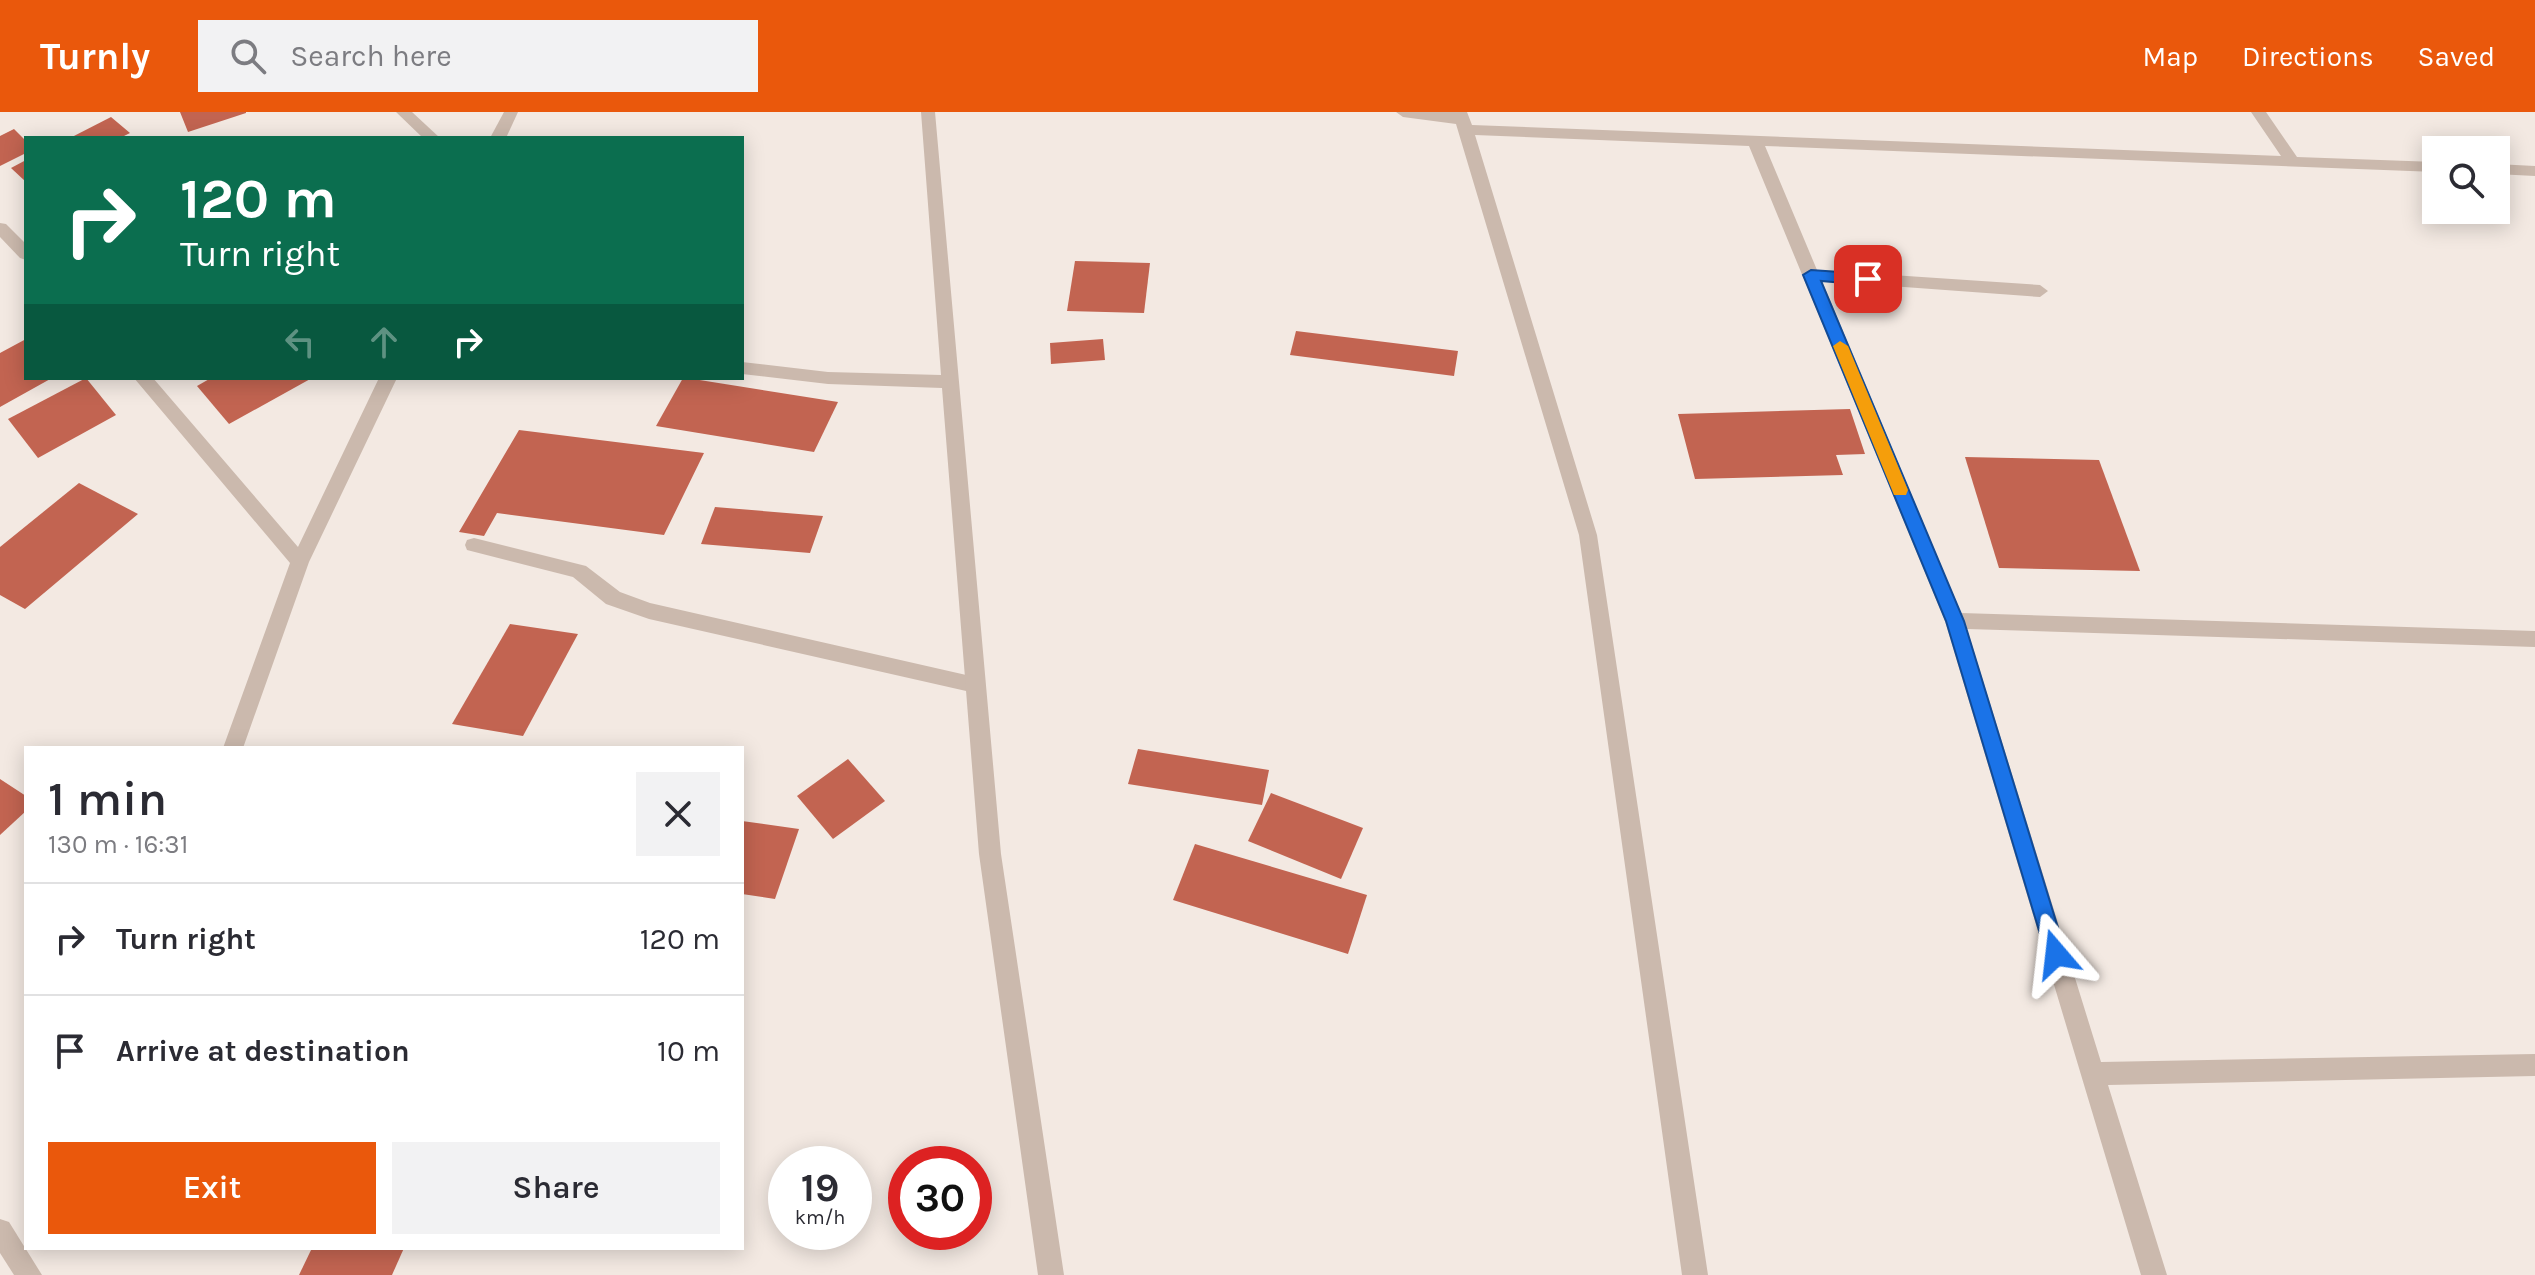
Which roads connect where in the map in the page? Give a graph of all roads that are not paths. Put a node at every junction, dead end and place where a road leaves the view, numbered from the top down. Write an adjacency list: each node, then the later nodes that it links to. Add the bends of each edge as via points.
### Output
1 (403, 112): 7 (street)
2 (511, 112): 8 (street)
3 (928, 112): 21 (street)
4 (1403, 112): 6 (street)
5 (2258, 112): 10 (street)
6 (1463, 121): 9 (street); 33 (street, via 1588,535)
7 (430, 136)
8 (499, 136)
9 (1755, 141): 10 (street); 16 (street)
10 (2292, 161): 11 (street)
11 (2422, 166)
12 (2510, 170): 13 (street)
13 (2535, 171)
14 (0, 228): 15 (street)
15 (24, 252)
16 (1811, 275): 17 (street); 24 (street)
17 (2040, 291)
18 (744, 368): 21 (street, via 828,378)
19 (145, 380): 23 (street)
20 (387, 380): 23 (street)
21 (950, 382): 26 (street)
22 (474, 545): 26 (street, via 579,571 613,598 649,611)
23 (300, 562): 27 (street)
24 (1955, 621): 25 (street); 29 (street)
25 (2535, 639)
26 (975, 685): 32 (street, via 990,854)
27 (234, 746)
28 (2535, 1065): 29 (street)
29 (2093, 1074): 34 (street)
30 (0, 1231): 31 (street)
31 (25, 1265)
32 (1051, 1275)
33 (1695, 1275)
34 (2154, 1275)

